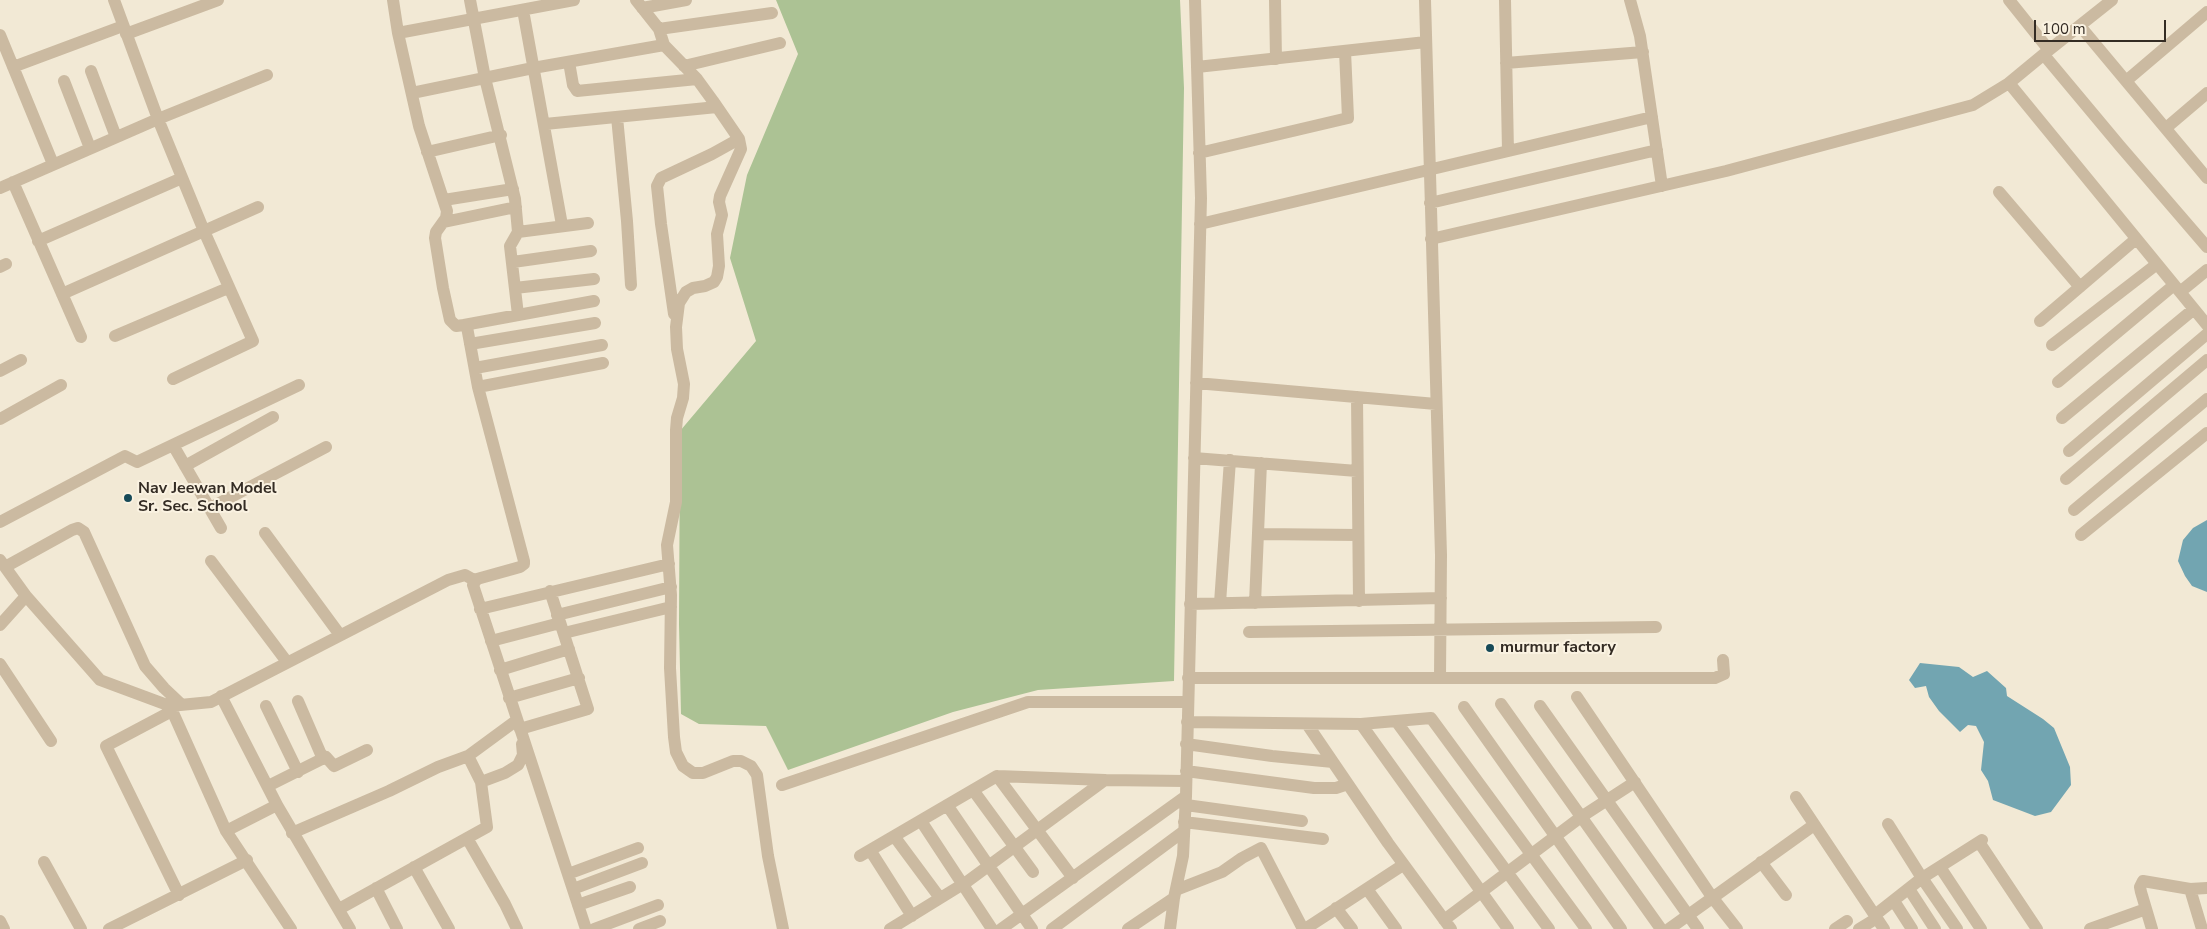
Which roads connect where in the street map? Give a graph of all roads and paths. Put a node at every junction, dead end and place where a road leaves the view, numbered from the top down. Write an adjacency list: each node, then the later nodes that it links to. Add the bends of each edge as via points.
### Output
1 (114, 0): 21 (street)
2 (218, 0): 21 (street)
3 (393, 0): 22 (street)
4 (470, 0): 18 (street)
5 (574, 0): 15 (street)
6 (686, 0): 14 (street)
7 (1195, 0): 35 (street)
8 (1274, 0): 30 (street)
9 (1425, 0): 24 (street)
10 (1505, 0): 32 (street)
11 (1630, 0): 28 (street)
12 (2112, 0): 19 (street)
13 (2017, 2): 29 (street)
14 (639, 4): 20 (street)
15 (523, 10): 18 (street); 36 (street)
16 (2207, 12): 42 (street)
17 (772, 13): 20 (street)
18 (473, 18): 22 (street); 39 (street)
19 (2080, 26): 29 (street); 42 (street)
20 (659, 29): 26 (street)
21 (125, 30): 34 (street); 49 (street)
22 (398, 33): 44 (street)
23 (0, 36): 34 (street)
24 (1426, 42): 27 (street); 61 (street)
25 (780, 43): 33 (street)
26 (664, 46): 31 (street); 33 (street)
27 (1344, 51): 30 (street); 59 (street, via 1348,118)
28 (1643, 52): 32 (street); 48 (street)
29 (2046, 53): 43 (street); 82 (street)
30 (1276, 59): 35 (street)
31 (569, 62): 36 (street); 40 (street, via 577,91)
32 (1506, 63): 57 (street)
33 (684, 66): 40 (street)
34 (13, 67): 60 (street)
35 (1197, 67): 59 (street)
36 (534, 68): 39 (street); 50 (street)
37 (91, 71): 53 (street)
38 (267, 75): 49 (street)
39 (486, 78): 44 (street); 52 (street)
40 (697, 79): 46 (street)
41 (64, 81): 55 (street)
42 (2126, 81): 51 (street)
43 (2009, 83): 65 (street, via 1973,105 1726,172); 80 (street)
44 (412, 93): 58 (street)
45 (2207, 93): 51 (street)
46 (717, 107): 47 (street); 54 (street)
47 (617, 117): 50 (street); 88 (street)
48 (1652, 117): 56 (street); 57 (street)
49 (158, 119): 53 (street); 62 (street)
50 (545, 124): 76 (street)
51 (2166, 128): 63 (street)
52 (501, 135): 58 (street); 67 (street)
53 (116, 137): 55 (street)
54 (739, 139): 101 (street, via 741,149 718,202 722,215 717,234 717,277 714,282 693,288 682,296); 101 (street, via 661,178 657,186)
55 (90, 148): 60 (street)
56 (1657, 150): 65 (street); 70 (street)
57 (1508, 151): 61 (street)
58 (427, 152): 69 (street)
59 (1199, 153): 75 (street)
60 (53, 164): 64 (street)
61 (1429, 170): 70 (street); 75 (street)
62 (182, 178): 77 (street); 81 (street)
63 (2207, 178)
64 (12, 182): 66 (street); 81 (street)
65 (1662, 186): 79 (street)
66 (0, 188)
67 (513, 189): 69 (street); 72 (street)
68 (1999, 192): 89 (street)
69 (444, 200): 73 (street, via 447,210)
70 (1430, 202): 79 (street)
71 (258, 207): 77 (street)
72 (516, 207): 73 (street); 78 (street)
73 (444, 222): 99 (street, via 435,238 443,288 450,320 456,326)
74 (588, 223): 76 (street)
75 (1200, 224): 115 (street)
76 (562, 225): 78 (street)
77 (204, 231): 90 (street); 93 (street)
78 (518, 232): 84 (street, via 510,246)
79 (1431, 239): 121 (street)
80 (2136, 239): 85 (street); 89 (street)
81 (38, 241): 93 (street)
82 (2207, 247)
83 (591, 251): 84 (street)
84 (513, 262): 91 (street)
85 (2157, 264): 92 (street); 107 (street)
86 (2207, 270): 92 (street)
87 (594, 278): 91 (street)
88 (631, 285)
89 (2080, 287): 97 (street)
90 (228, 288): 103 (street); 113 (street, via 253,341)
91 (515, 288): 96 (street)
92 (2177, 289): 95 (street); 114 (street)
93 (62, 294): 104 (street)
94 (594, 301): 96 (street)
95 (2194, 309): 100 (street); 123 (street)
96 (518, 315): 99 (street)
97 (2040, 321)
98 (595, 323): 105 (street)
99 (464, 325): 105 (street)
100 (2207, 325)
101 (676, 326): 145 (street, via 684,384 677,418 676,502 667,545)
102 (2207, 334): 128 (street)
103 (115, 336)
104 (81, 337)
105 (470, 344): 111 (street)
106 (602, 345): 111 (street)
107 (2052, 345)
108 (22, 360): 112 (street)
109 (2207, 360): 134 (street)
110 (603, 363): 118 (street)
111 (475, 368): 118 (street)
112 (0, 371)
113 (173, 379)
114 (2058, 382)
115 (1196, 383): 119 (street); 129 (street)
116 (61, 385): 124 (street)
117 (299, 385): 126 (street)
118 (478, 387): 146 (street, via 524,564)
119 (1356, 397): 121 (street); 133 (street)
120 (2207, 399): 136 (street)
121 (1436, 404): 150 (street)
122 (273, 417): 132 (street)
123 (2062, 418)
124 (0, 419)
125 (2207, 432): 142 (street)
126 (173, 445): 132 (street); 137 (street, via 137,462 126,456)
127 (326, 447): 135 (street)
128 (2069, 451)
129 (1194, 458): 130 (street); 154 (street)
130 (1230, 460): 131 (street); 152 (street)
131 (1261, 463): 133 (street); 140 (street)
132 (185, 466): 135 (street)
133 (1357, 471): 141 (street)
134 (2066, 479)
135 (210, 508): 138 (street)
136 (2074, 510)
137 (0, 522)
138 (221, 528)
139 (265, 533): 162 (street)
140 (1258, 534): 141 (street); 153 (street)
141 (1358, 535): 151 (street)
142 (2081, 535)
143 (211, 562): 166 (street)
144 (2, 563): 149 (street); 180 (street, via 72,530 78,528 84,532 145,666)
145 (669, 564): 147 (street); 148 (street)
146 (474, 580): 156 (street); 162 (street, via 465,575 448,580)
147 (671, 587): 155 (street); 157 (street)
148 (550, 592): 156 (street); 157 (street)
149 (26, 596): 158 (street); 180 (street, via 100,680)
150 (1441, 598): 151 (street); 160 (street)
151 (1359, 601): 153 (street)
152 (1220, 603): 153 (street); 154 (street)
153 (1255, 603)
154 (1190, 604): 171 (street)
155 (671, 607): 157 (street); 277 (street, via 670,668 676,752 683,766 693,773 703,773 733,761 741,761 754,770 760,788 768,856)
156 (480, 609): 163 (street)
157 (560, 624): 163 (street); 164 (street)
158 (0, 625)
159 (1656, 627): 160 (street)
160 (1440, 630): 161 (street); 169 (street)
161 (1249, 632)
162 (340, 635): 166 (street)
163 (491, 641): 168 (street)
164 (569, 649): 168 (street); 170 (street)
165 (1723, 660): 169 (street, via 1724,674 1715,678)
166 (287, 662): 172 (street)
167 (0, 664): 187 (street)
168 (500, 670): 174 (street)
169 (1440, 677): 171 (street)
170 (578, 678): 174 (street); 186 (street, via 588,709)
171 (1188, 678): 176 (street)
172 (221, 696): 180 (street, via 211,702); 201 (street)
173 (1578, 697): 198 (street)
174 (509, 698): 186 (street)
175 (298, 702): 191 (street)
176 (1187, 702): 183 (street); 200 (street, via 1028,702)
177 (1501, 704): 208 (street)
178 (266, 706): 193 (street)
179 (1540, 706): 205 (street)
180 (175, 707): 215 (street); 246 (street, via 106,746)
181 (1464, 707): 218 (street)
182 (1396, 721): 185 (street); 223 (street, via 1431,718); 234 (street)
183 (1187, 722): 184 (street); 188 (street)
184 (1307, 724): 185 (street); 192 (street)
185 (1361, 724): 245 (street)
186 (518, 725): 190 (street); 197 (street, via 523,755 518,765 505,774); 233 (street)
187 (51, 741)
188 (1186, 744): 192 (street); 195 (street)
189 (366, 750): 191 (street, via 334,766 326,757)
190 (468, 756): 197 (street); 216 (street)
191 (323, 759): 193 (street)
192 (1333, 762): 199 (street)
193 (298, 772): 201 (street)
194 (997, 776): 196 (street); 202 (street); 214 (street)
195 (1185, 776): 196 (street); 199 (street, via 1314,788 1336,788); 204 (street)
196 (1105, 780): 214 (street)
197 (481, 782): 219 (street, via 487,827)
198 (1635, 782): 205 (street); 249 (street)
199 (1348, 784): 228 (street)
200 (782, 785)
201 (268, 786): 206 (street)
202 (973, 790): 207 (street); 221 (street)
203 (1796, 797): 212 (street)
204 (1186, 800): 210 (street); 213 (street); 235 (street)
205 (1606, 800): 208 (street); 258 (street)
206 (277, 806): 215 (street); 216 (street)
207 (947, 806): 209 (street); 230 (street)
208 (1581, 817): 218 (street); 291 (street)
209 (921, 821): 217 (street); 237 (street)
210 (1302, 821)
211 (1888, 824): 236 (street)
212 (1814, 825): 226 (street); 260 (street)
213 (1184, 827): 220 (street); 247 (street, via 1183,856); 282 (street)
214 (1039, 829): 221 (street); 235 (street)
215 (226, 831): 224 (street)
216 (292, 832): 255 (street)
217 (894, 836): 250 (street); 259 (street, via 865,853)
218 (1556, 836): 223 (street); 290 (street)
219 (467, 838): 229 (street); 273 (street)
220 (1323, 839)
221 (1015, 847): 230 (street); 232 (street)
222 (638, 848): 233 (street)
223 (1531, 855): 234 (street); 289 (street)
224 (247, 860): 246 (street); 269 (street)
225 (44, 862): 267 (street)
226 (1761, 862): 248 (street); 249 (street)
227 (642, 864): 241 (street)
228 (1403, 865): 242 (street); 264 (street)
229 (414, 867): 239 (street); 272 (street)
230 (988, 867): 237 (street); 257 (street)
231 (1940, 867): 236 (street); 301 (street); 302 (street, via 1980,841)
232 (1032, 872)
233 (568, 874): 241 (street)
234 (1507, 874): 245 (street); 288 (street)
235 (1073, 878): 257 (street)
236 (1922, 878): 244 (street); 300 (street)
237 (962, 885): 250 (street); 279 (street)
238 (630, 887): 252 (street)
239 (376, 888): 255 (street); 271 (street)
240 (2207, 888): 243 (street)
241 (573, 889): 252 (street)
242 (1367, 889): 254 (street); 286 (street)
243 (2190, 889): 256 (street, via 2143,881 2140,887); 305 (street)
244 (1909, 890): 251 (street); 299 (street)
245 (1481, 892): 264 (street); 287 (street)
246 (179, 894): 268 (street)
247 (1175, 894): 265 (street, via 1222,872 1261,848); 283 (street); 284 (street)
248 (1786, 895)
249 (1712, 897): 258 (street); 294 (street)
250 (940, 898): 259 (street)
251 (1894, 902): 260 (street); 298 (street)
252 (578, 905): 274 (street)
253 (658, 905): 275 (street)
254 (1336, 908): 265 (street); 285 (street)
255 (339, 909): 270 (street)
256 (2146, 910): 303 (street); 304 (street)
257 (1022, 915): 280 (street); 281 (street)
258 (1688, 915): 292 (street); 293 (street)
259 (912, 916): 278 (street)
260 (1876, 917): 296 (street); 297 (street)
261 (1847, 920): 295 (street)
262 (0, 921): 266 (street)
263 (660, 921): 276 (street)
264 (1447, 924)
265 (1310, 928)
266 (4, 929)
267 (81, 929)
268 (109, 929)
269 (291, 929)
270 (350, 929)
271 (397, 929)
272 (449, 929)
273 (517, 929)
274 (586, 929)
275 (594, 929)
276 (639, 929)
277 (783, 929)
278 (890, 929)
279 (992, 929)
280 (1001, 929)
281 (1032, 929)
282 (1052, 929)
283 (1128, 929)
284 (1170, 929)
285 (1352, 929)
286 (1396, 929)
287 (1508, 929)
288 (1548, 929)
289 (1586, 929)
290 (1621, 929)
291 (1661, 929)
292 (1669, 929)
293 (1698, 929)
294 (1737, 929)
295 (1835, 929)
296 (1859, 929)
297 (1884, 929)
298 (1912, 929)
299 (1935, 929)
300 (1957, 929)
301 (1981, 929)
302 (2037, 929)
303 (2090, 929)
304 (2152, 929)
305 (2202, 929)

